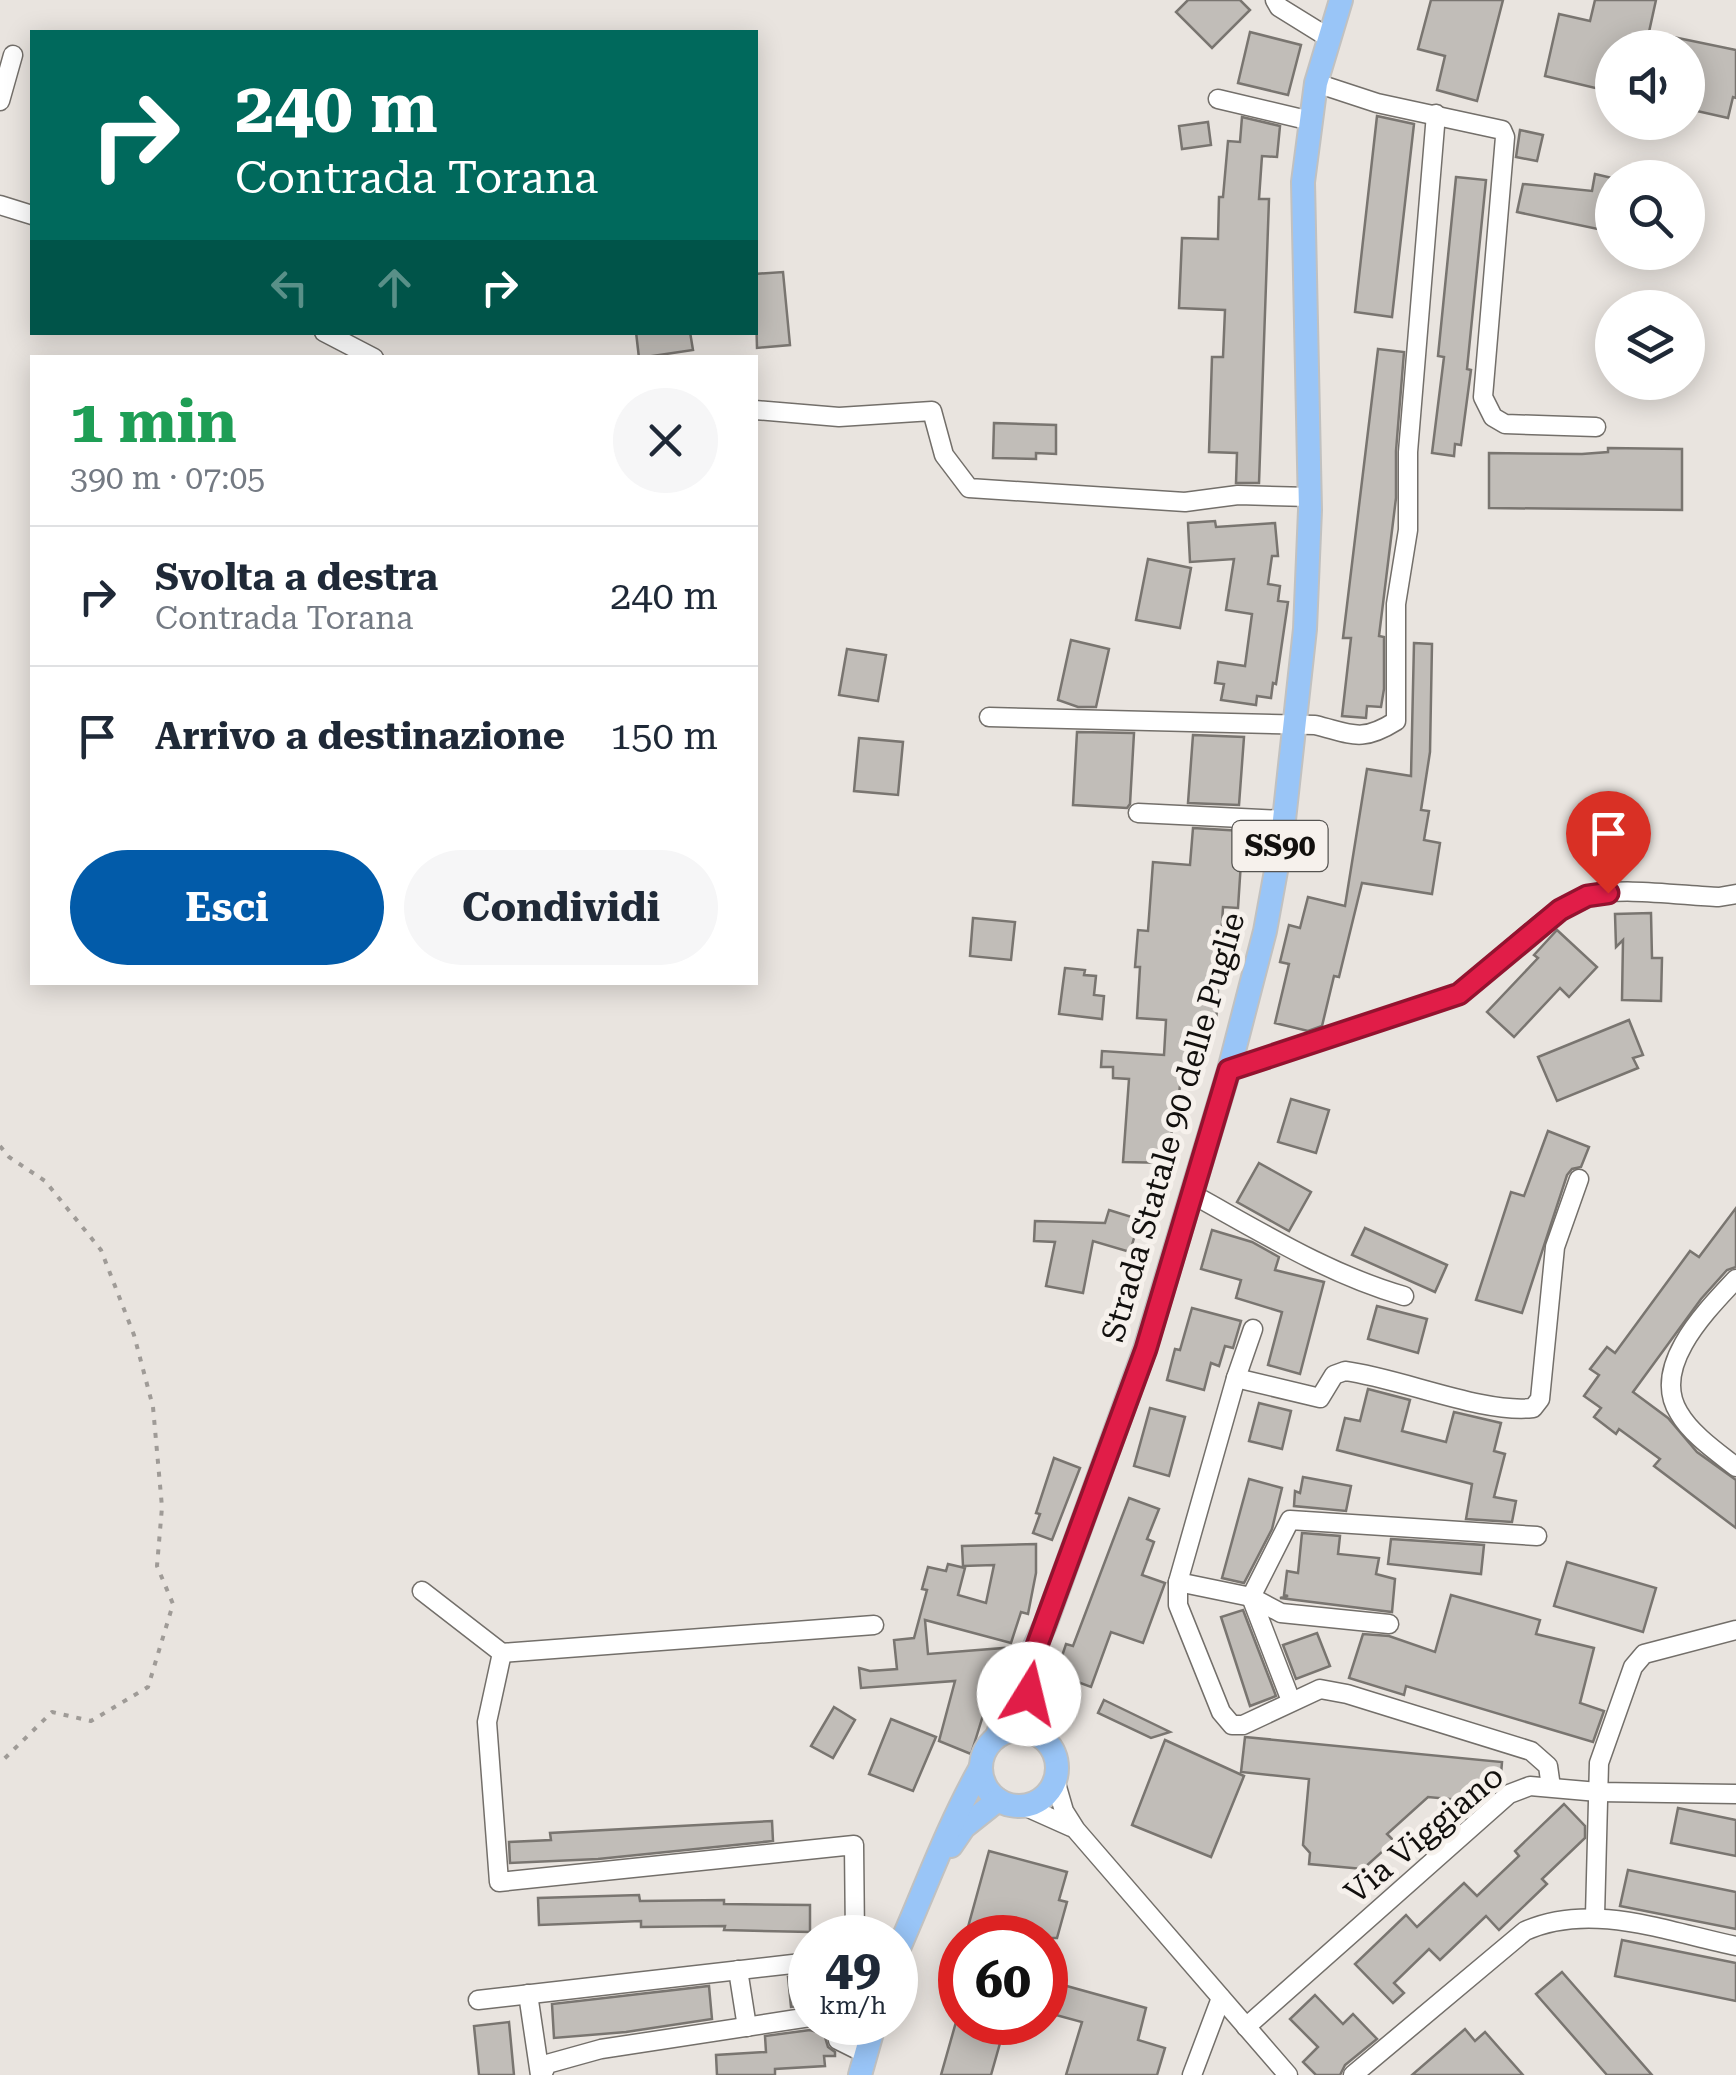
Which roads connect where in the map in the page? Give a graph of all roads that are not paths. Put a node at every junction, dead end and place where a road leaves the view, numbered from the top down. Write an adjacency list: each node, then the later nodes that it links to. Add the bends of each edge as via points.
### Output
1 (1276, 0): 3 (street)
2 (1340, 0): 3 (main road, Strada Statale 90 delle Puglie / SS90)
3 (1329, 38): 5 (main road, Strada Statale 90 delle Puglie / SS90)
4 (13, 55): 7 (street)
5 (1316, 83): 8 (street); 9 (main road, Strada Statale 90 delle Puglie / SS90)
6 (1218, 99): 9 (street)
7 (0, 101)
8 (1436, 114): 15 (street, via 1495,126 1505,137 1483,397 1488,409 1516,426); 18 (street, via 1408,452 1408,530 1396,604 1396,721 1357,736)
9 (1311, 121): 16 (main road, Strada Statale 90 delle Puglie / SS90, via 1303,182)
10 (0, 205): 11 (street)
11 (30, 214)
12 (330, 335): 13 (street)
13 (368, 355)
14 (758, 410): 16 (street, via 839,417 932,412 944,455 969,488 1186,502)
15 (1596, 427)
16 (1310, 497): 18 (main road, Strada Statale 90 delle Puglie / SS90)
17 (989, 717): 18 (street)
18 (1296, 725): 20 (main road, Strada Statale 90 delle Puglie / SS90)
19 (1138, 813): 20 (street)
20 (1284, 820): 22 (main road, Strada Statale 90 delle Puglie / SS90, via 1265,931)
21 (1736, 894): 22 (street, via 1587,896 1526,936 1459,994)
22 (1229, 1070): 24 (main road, Strada Statale 90 delle Puglie / SS90)
23 (1579, 1179): 28 (street, via 1556,1247 1540,1399 1533,1408 1344,1371 1320,1398)
24 (1192, 1194): 26 (street, via 1317,1262); 38 (main road, Strada Statale 90 delle Puglie / SS90, via 1146,1349)
25 (1736, 1280): 29 (street, via 1696,1326 1670,1389 1679,1414)
26 (1404, 1296)
27 (1253, 1329): 28 (street)
28 (1236, 1378): 31 (street)
29 (1736, 1466)
30 (1537, 1536): 33 (street, via 1290,1520)
31 (1178, 1582): 33 (street); 39 (street, via 1181,1616 1225,1718 1243,1725)
32 (422, 1591): 37 (street)
33 (1252, 1597): 34 (street, via 1281,1613); 39 (street)
34 (1389, 1624)
35 (874, 1625): 37 (street)
36 (1736, 1630): 45 (street, via 1644,1654 1626,1683 1599,1764)
37 (502, 1653): 51 (street, via 487,1722 498,1882 854,1845)
38 (1032, 1659): 40 (main road, Strada Statale 90 delle Puglie / SS90); 41 (main road, Strada Statale 90 delle Puglie / SS90, via 1029,1694)
39 (1291, 1701): 44 (street, via 1320,1689 1347,1694 1532,1751 1548,1766)
40 (998, 1736): 41 (main road, via 1020,1729); 42 (main road, Strada Statale 90 delle Puglie / SS90, via 988,1744)
41 (1043, 1738): 43 (main road, Strada Statale 90 delle Puglie / SS90, via 1056,1757)
42 (980, 1770): 47 (main road); 50 (main road, Strada Statale 90 delle Puglie / SS90)
43 (1055, 1780): 48 (main road, via 1044,1797); 49 (street)
44 (1551, 1786): 45 (street, Via Viggiano); 62 (street, Via Viggiano, via 1509,1794)
45 (1598, 1792): 46 (street, Via Viggiano); 53 (street)
46 (1736, 1794)
47 (998, 1800): 48 (main road); 50 (main road, Strada Statale 90 delle Puglie / SS90, via 964,1827)
48 (1024, 1806): 49 (street)
49 (1076, 1830): 58 (street)
50 (933, 1874): 52 (main road, Strada Statale 90 delle Puglie / SS90)
51 (854, 1915)
52 (914, 1915)
53 (1595, 1916): 54 (street); 69 (street, via 1525,1931)
54 (1736, 1946)
55 (788, 1964): 56 (street)
56 (738, 1970): 57 (street); 61 (street)
57 (528, 1994): 59 (street); 65 (street)
58 (1221, 1998): 62 (street); 67 (street)
59 (478, 2000)
60 (788, 2020): 61 (street)
61 (747, 2027): 65 (street, via 582,2053 546,2064)
62 (1246, 2027): 68 (street)
63 (842, 2045): 64 (street)
64 (862, 2068): 66 (street)
65 (541, 2075)
66 (852, 2075)
67 (1192, 2075)
68 (1288, 2075)
69 (1353, 2075)

